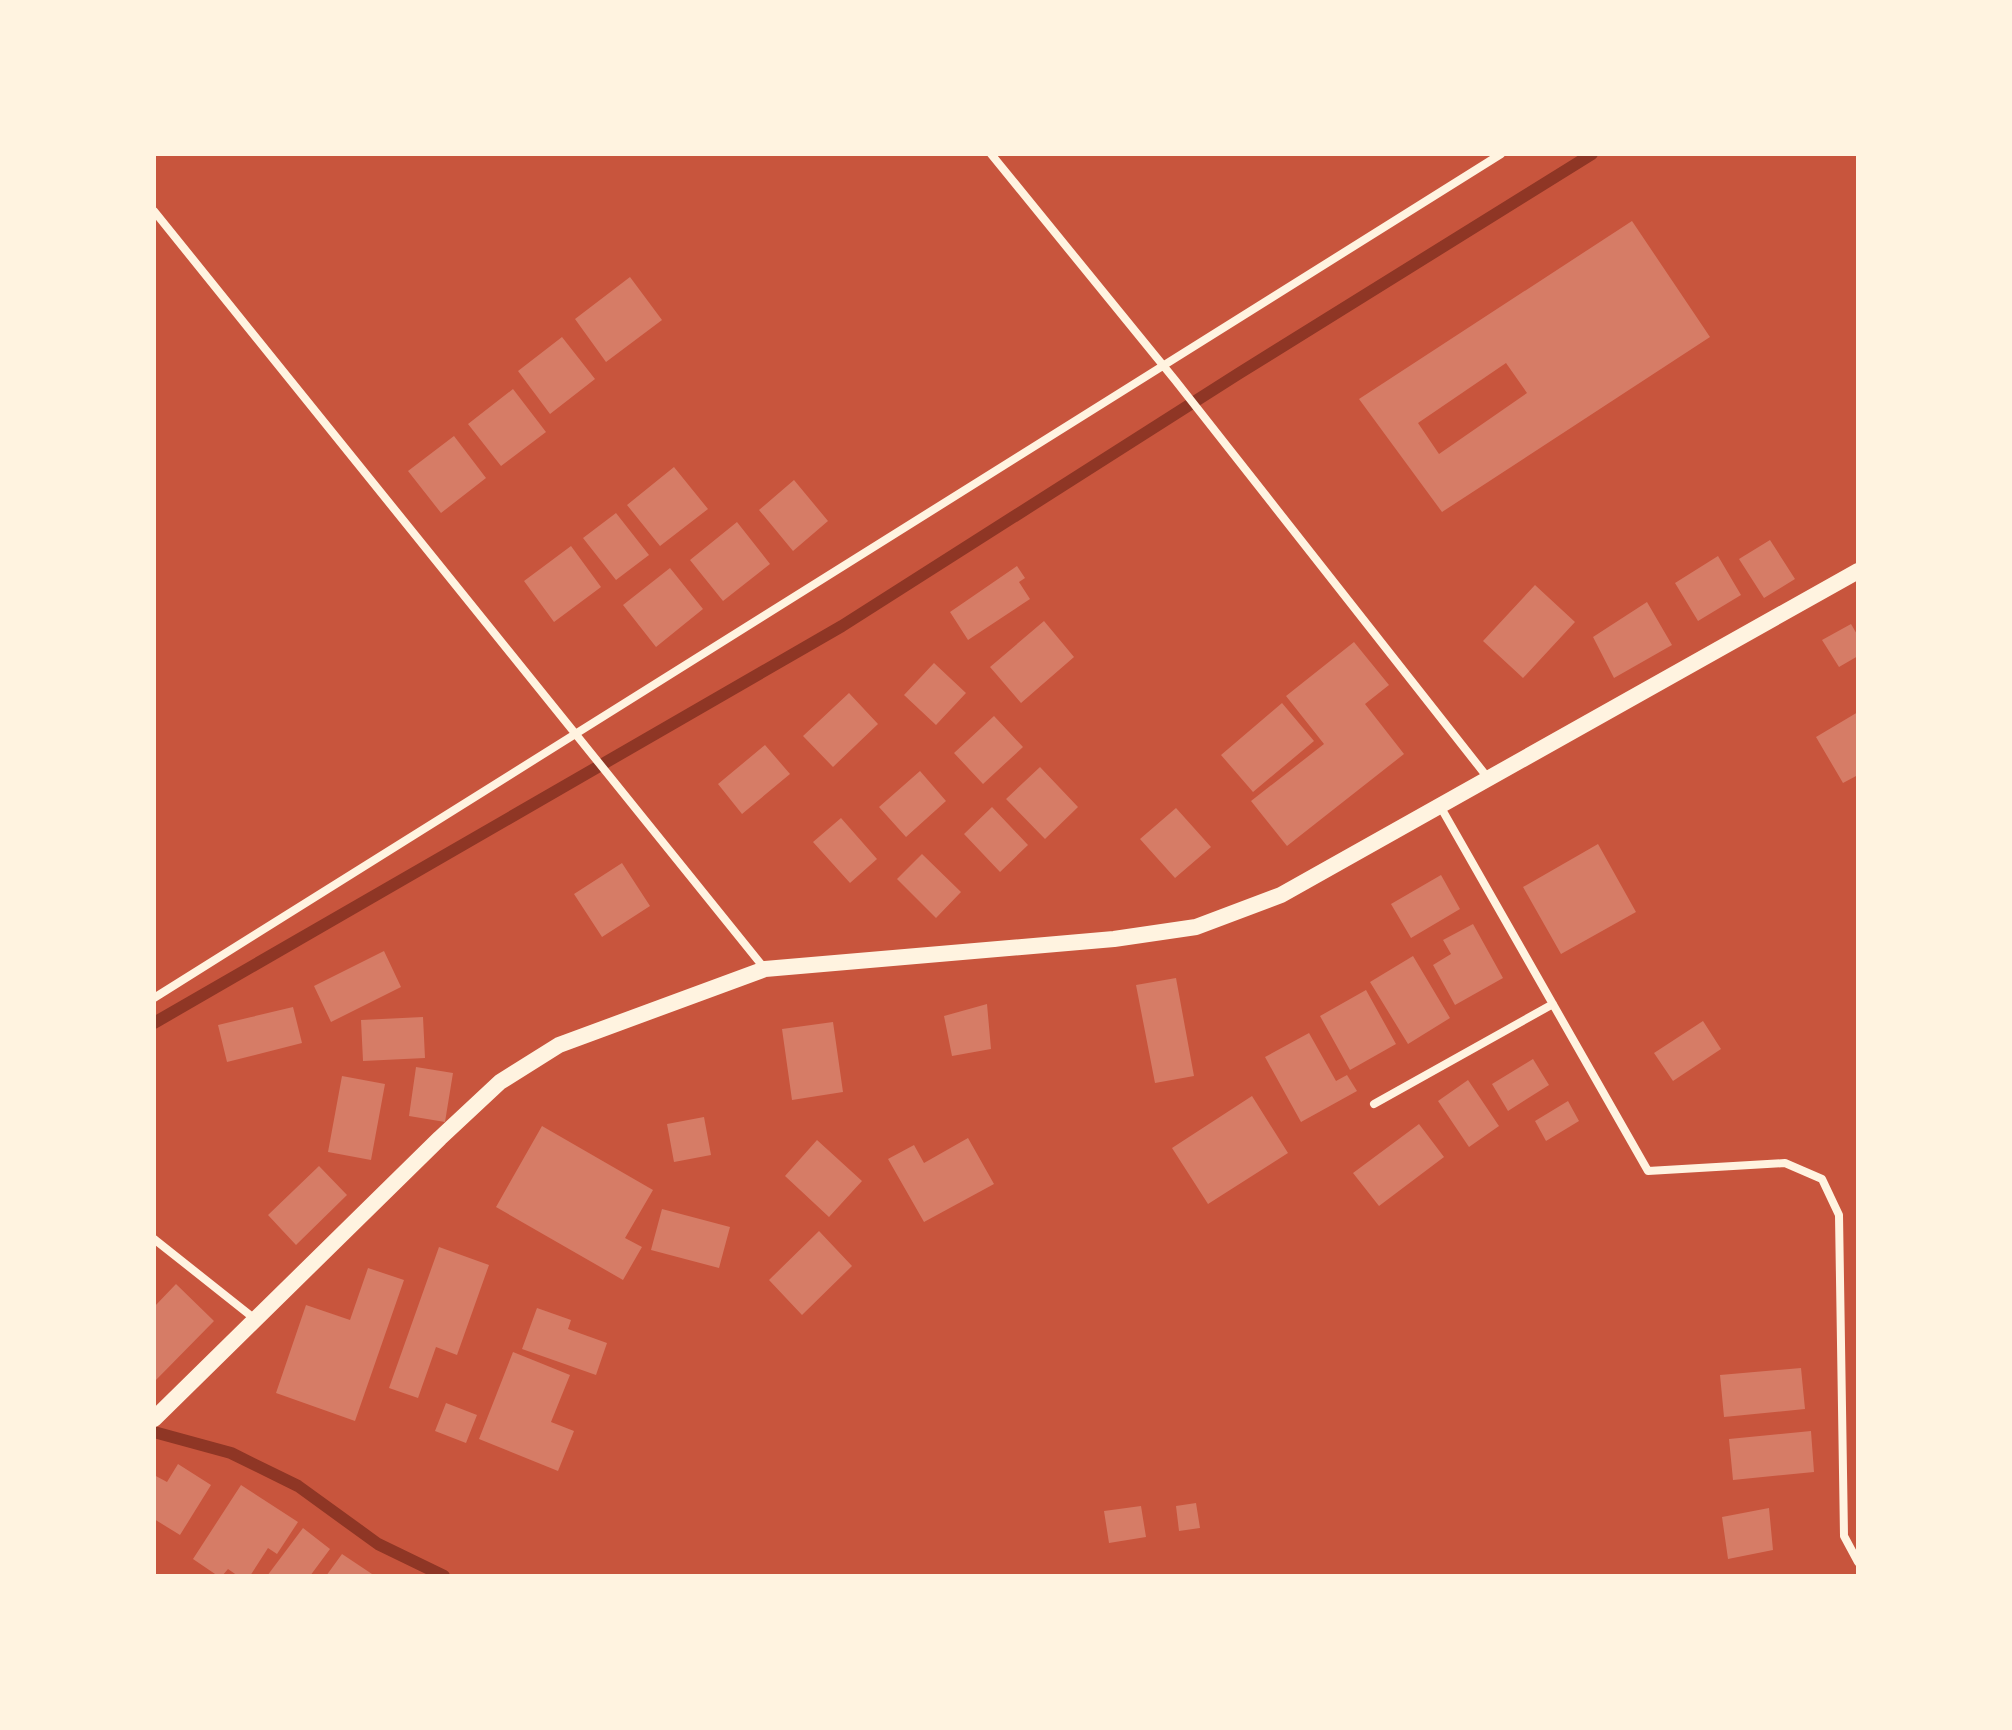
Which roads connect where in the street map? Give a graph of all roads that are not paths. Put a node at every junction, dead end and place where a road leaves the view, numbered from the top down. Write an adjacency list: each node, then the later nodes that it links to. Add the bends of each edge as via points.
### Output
1 (991, 154): 4 (street)
2 (1501, 154): 4 (street)
3 (154, 211): 6 (street)
4 (1165, 366): 6 (street); 7 (street)
5 (1858, 571): 7 (main road)
6 (575, 733): 9 (street); 10 (street)
7 (1489, 779): 8 (main road)
8 (1440, 806): 9 (main road, via 1281,895 1196,927); 11 (street)
9 (765, 969): 14 (main road, via 559,1045 500,1082)
10 (154, 998)
11 (1553, 1004): 12 (street); 16 (street, via 1648,1171 1785,1163 1822,1179 1839,1215 1844,1536)
12 (1374, 1104)
13 (154, 1239): 14 (street)
14 (255, 1319): 15 (main road)
15 (157, 1416)
16 (1858, 1562)

